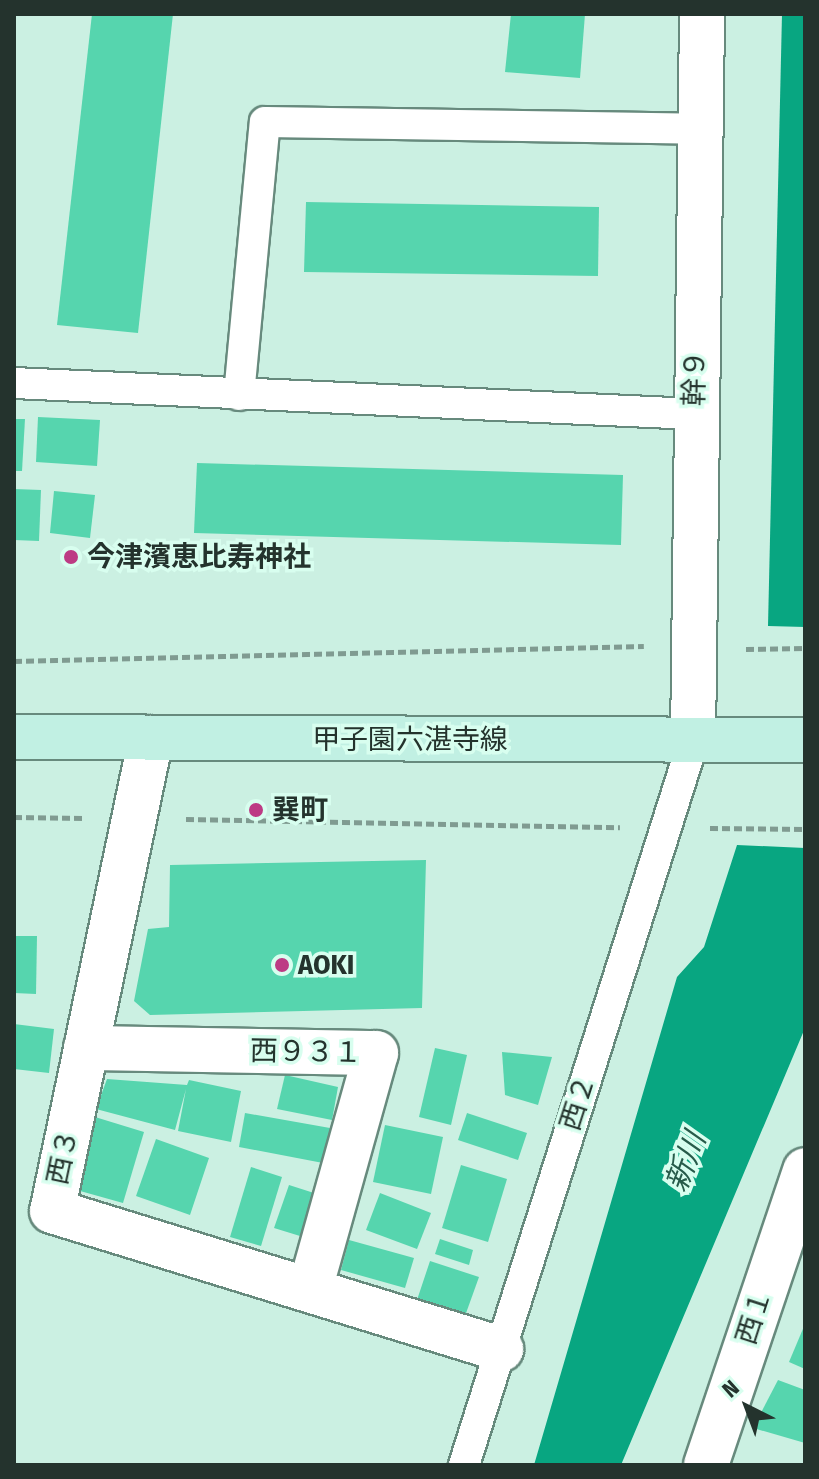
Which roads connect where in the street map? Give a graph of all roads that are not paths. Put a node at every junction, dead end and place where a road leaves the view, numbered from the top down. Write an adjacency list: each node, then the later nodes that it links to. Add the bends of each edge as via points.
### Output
1 (702, 14): 2 (street, 幹９)
2 (700, 129): 4 (lane, via 265,122); 5 (street, 幹９)
3 (14, 383): 4 (lane)
4 (239, 395): 5 (lane)
5 (694, 414): 9 (street, 幹９)
6 (14, 737): 7 (main road, 甲子園六湛寺線)
7 (151, 738): 9 (main road, 甲子園六湛寺線); 10 (street, 西３)
8 (805, 740): 9 (main road, 甲子園六湛寺線)
9 (693, 742): 13 (lane, 西２)
10 (86, 1048): 12 (street, 西３, via 52,1211); 12 (street, 西９３１, via 376,1053)
11 (805, 1170): 15 (street, 西１)
12 (310, 1290): 13 (street, 西３)
13 (501, 1349): 14 (lane, 西２)
14 (464, 1465)
15 (706, 1465)

